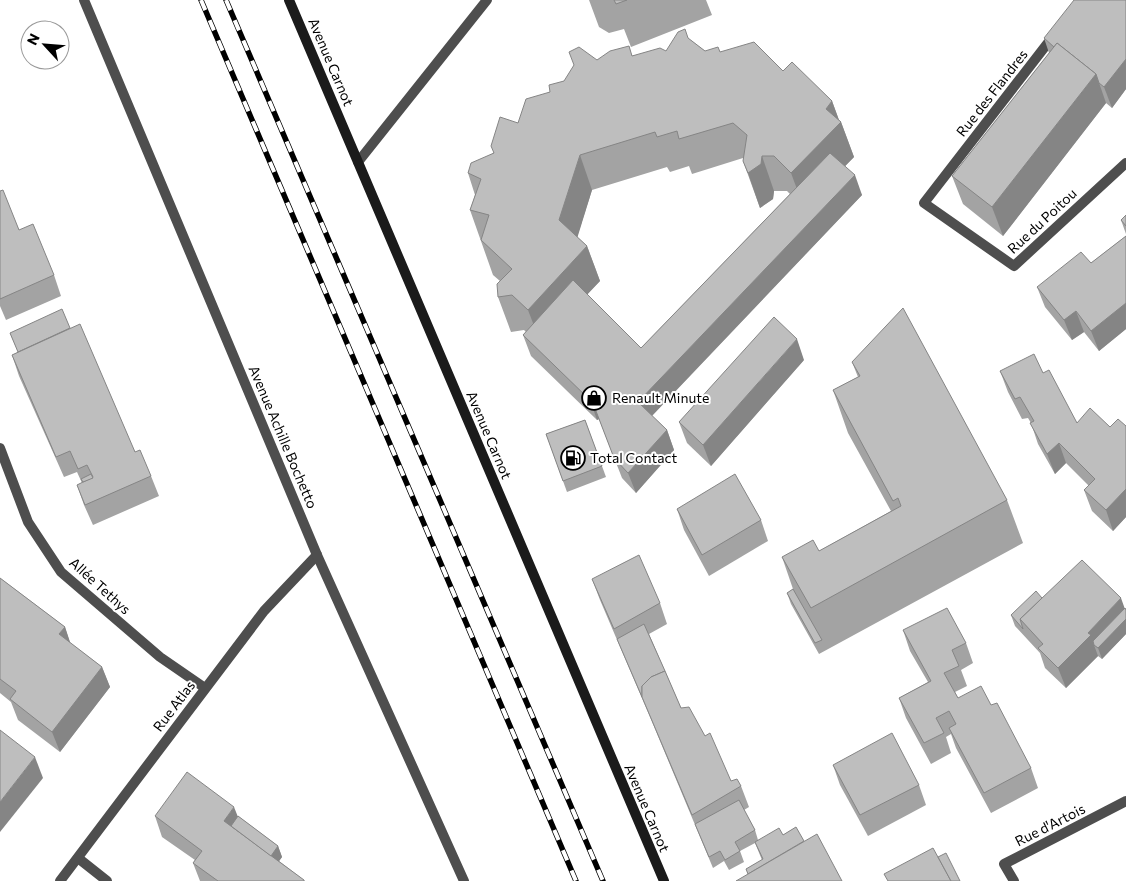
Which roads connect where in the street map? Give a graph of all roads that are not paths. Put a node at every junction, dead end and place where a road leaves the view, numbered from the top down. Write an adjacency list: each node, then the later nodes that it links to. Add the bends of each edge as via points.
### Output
1 (84, 0): 9 (street, Avenue Achille Bochetto)
2 (290, 0): 5 (main road, Avenue Carnot)
3 (487, 0): 5 (street)
4 (1063, 23): 7 (street, Rue des Flandres)
5 (358, 162): 16 (main road, Avenue Carnot)
6 (1126, 163): 7 (street, Rue du Poitou, via 1014,266)
7 (924, 203)
8 (0, 448): 10 (street, Allée Tethys, via 28,522 61,572 160,657)
9 (318, 555): 10 (street, Rue Atlas, via 264,610); 15 (street, Avenue Achille Bochetto)
10 (205, 688): 12 (street, Rue Atlas)
11 (1126, 801): 17 (street, Rue d'Artois, via 1004,864)
12 (78, 858): 13 (street, Rue Atlas); 14 (street)
13 (60, 881)
14 (107, 881)
15 (464, 881)
16 (664, 881)
17 (1014, 881)

